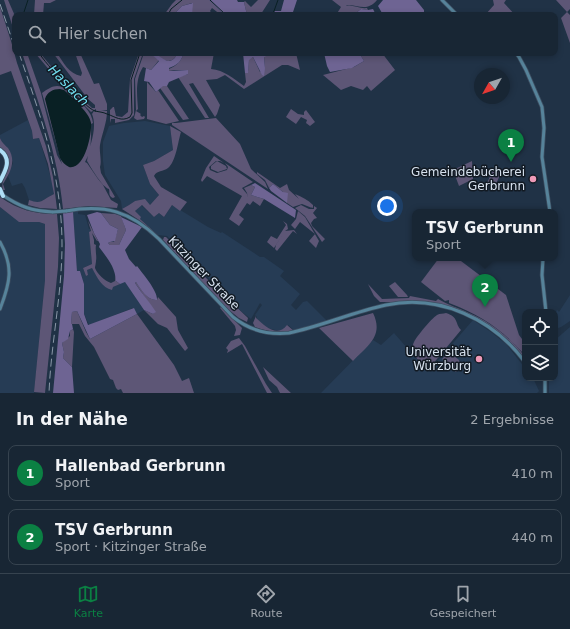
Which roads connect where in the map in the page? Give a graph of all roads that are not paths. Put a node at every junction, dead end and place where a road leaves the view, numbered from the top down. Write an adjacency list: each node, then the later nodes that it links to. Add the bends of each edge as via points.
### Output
1 (442, 0): 2 (street)
2 (454, 12)
3 (519, 56): 10 (street, via 542,107 542,157)
4 (0, 150): 5 (highway, via 6,155 8,164)
5 (4, 173): 6 (highway); 7 (highway)
6 (0, 178)
7 (0, 181)
8 (0, 190): 9 (highway)
9 (2, 194): 15 (street, Kitzinger Straße, bridge, via 23,207 39,211 95,209 122,213 152,233 233,317 254,329 275,334 289,333 384,306 431,304 459,311 482,322 502,336)
10 (550, 209)
11 (0, 242): 13 (street, via 7,258 10,276)
12 (543, 261): 14 (street)
13 (0, 309)
14 (546, 309)
15 (522, 359)
16 (545, 381): 17 (street)
17 (545, 393)

